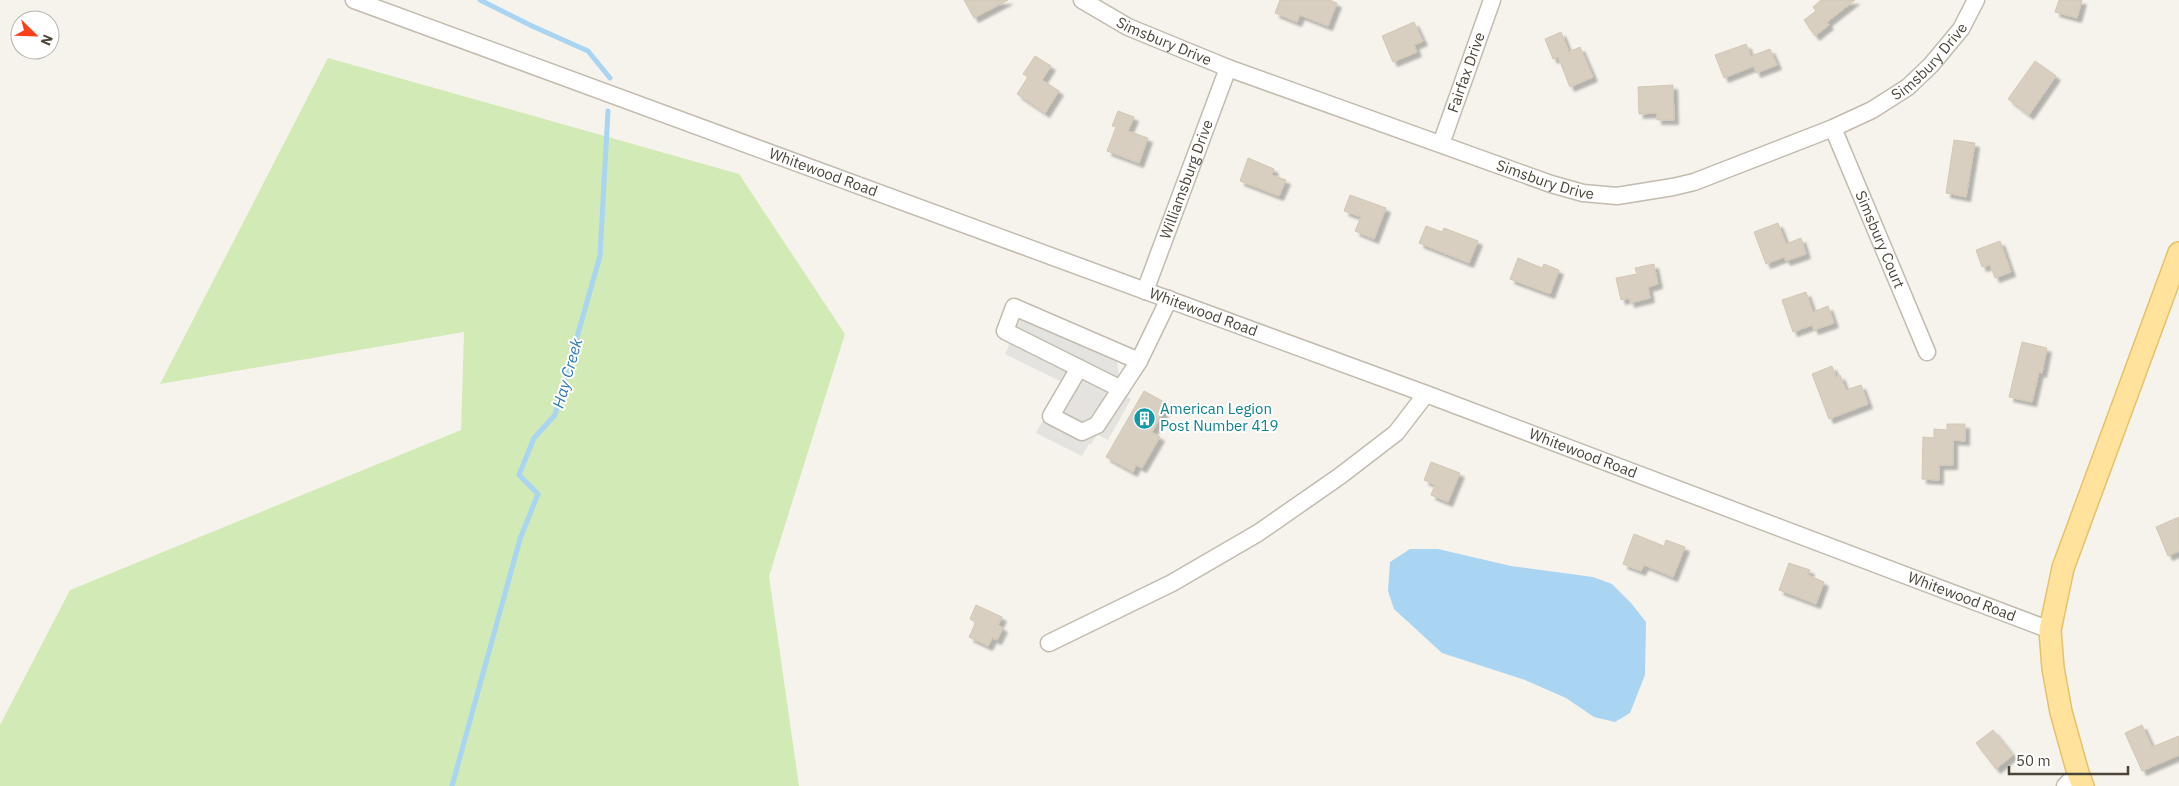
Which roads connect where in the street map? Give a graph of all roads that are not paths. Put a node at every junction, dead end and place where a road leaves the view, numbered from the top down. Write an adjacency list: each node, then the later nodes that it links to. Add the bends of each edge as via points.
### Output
1 (354, 0): 9 (street, Whitewood Road)
2 (1082, 0): 5 (street, Simsbury Drive, via 1128,27)
3 (1492, 0): 7 (street, Fairfax Drive)
4 (1976, 0): 6 (street, Simsbury Drive, via 1961,29 1908,87 1872,110)
5 (1228, 68): 7 (street, Simsbury Drive); 9 (street, Williamsburg Drive)
6 (1833, 128): 7 (street, Simsbury Drive, via 1694,182 1617,196 1583,193 1551,184); 11 (street, Simsbury Court)
7 (1441, 144)
8 (2179, 253): 16 (main road, via 2064,568)
9 (1145, 291): 10 (street, Whitewood Road)
10 (1169, 299): 12 (street); 15 (street, Whitewood Road)
11 (1927, 352)
12 (1139, 361): 13 (street, via 1014,307 1005,331); 14 (street)
13 (1078, 368): 14 (street); 14 (street, via 1051,416 1082,432 1097,425)
14 (1121, 388)
15 (1426, 394): 16 (street, Whitewood Road); 17 (street, via 1396,433 1258,533 1172,583)
16 (2050, 630): 18 (main road, via 2053,668)
17 (1049, 643)
18 (2075, 782)

